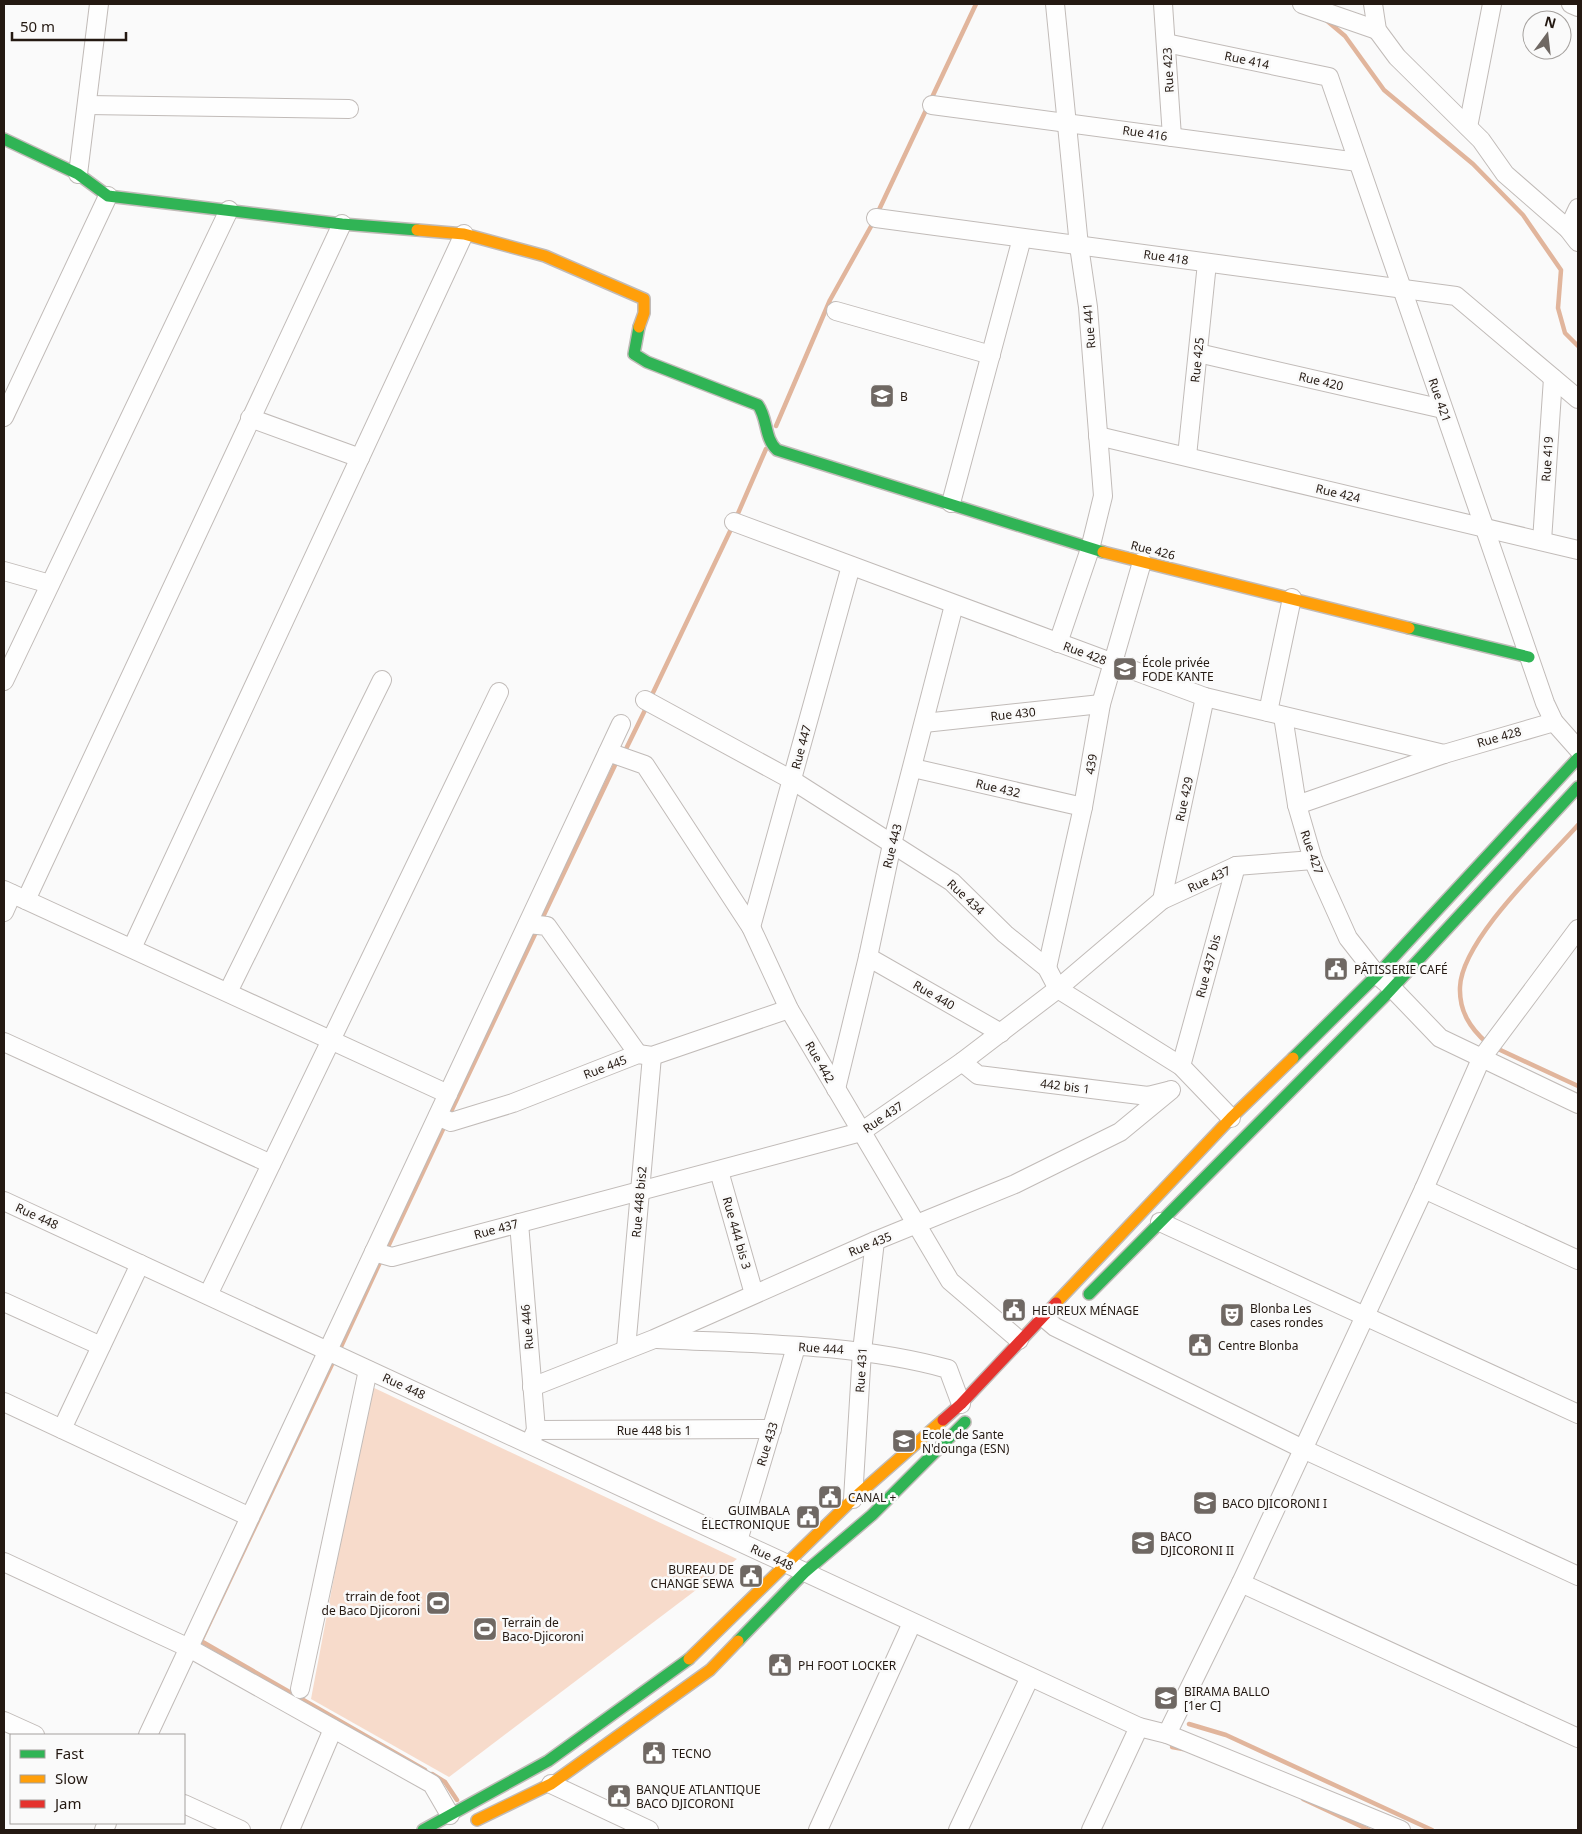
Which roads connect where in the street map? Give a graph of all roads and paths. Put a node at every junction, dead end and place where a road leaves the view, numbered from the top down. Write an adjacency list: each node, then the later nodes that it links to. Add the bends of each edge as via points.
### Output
1 (99, 4): 12 (street)
2 (1055, 4): 15 (street, Rue 441)
3 (1163, 4): 10 (street, Rue 423)
4 (1302, 4): 9 (street)
5 (1373, 4): 9 (street)
6 (1492, 4): 16 (street)
7 (1571, 4): 8 (street)
8 (1578, 6)
9 (1377, 30): 16 (street, via 1397,56)
10 (1166, 43): 11 (street, Rue 414); 17 (street, Rue 423)
11 (1328, 77): 19 (street, Rue 421)
12 (87, 105): 14 (street); 20 (street)
13 (932, 105): 15 (street, Rue 416)
14 (349, 109)
15 (1068, 123): 17 (street, Rue 416); 29 (street, Rue 441)
16 (1468, 127): 27 (street, via 1505,174)
17 (1172, 137): 19 (street, Rue 416)
18 (4, 139): 20 (main road)
19 (1358, 162): 31 (street, Rue 421)
20 (78, 174): 21 (main road)
21 (108, 196): 23 (main road); 38 (street)
22 (1578, 208): 27 (street)
23 (230, 210): 25 (main road); 52 (street)
24 (876, 218): 28 (street, Rue 418)
25 (342, 224): 26 (main road); 39 (street)
26 (464, 234): 42 (street); 43 (main road, Rue 426, via 544,256 644,299 646,306 633,343 634,354 759,406 764,427 775,449)
27 (1573, 236)
28 (1022, 238): 29 (street, Rue 418); 34 (street)
29 (1079, 246): 30 (street, Rue 418); 40 (street, Rue 441, via 1088,307)
30 (1207, 263): 31 (street, Rue 418); 33 (street, Rue 425)
31 (1401, 289): 35 (street, Rue 418, via 1456,296); 37 (street, Rue 421)
32 (836, 311): 34 (street)
33 (1198, 353): 37 (street, Rue 420); 41 (street, Rue 425)
34 (991, 355): 43 (street)
35 (1553, 378): 36 (street); 46 (street, Rue 419)
36 (1578, 399)
37 (1443, 409): 45 (street, Rue 421)
38 (4, 416)
39 (250, 418): 42 (street); 80 (street)
40 (1098, 436): 41 (street, Rue 424); 47 (street, Rue 441, via 1103,496)
41 (1187, 456): 45 (street, Rue 424)
42 (360, 458): 86 (street)
43 (951, 503): 47 (main road, Rue 426)
44 (734, 522): 50 (street, Rue 428)
45 (1484, 528): 46 (street, Rue 424); 56 (street, Rue 421)
46 (1542, 541): 48 (street, Rue 424)
47 (1090, 549): 49 (main road, Rue 426); 55 (street, Rue 441)
48 (1578, 550)
49 (1142, 562): 53 (main road, Rue 426); 57 (street, 439)
50 (851, 566): 54 (street, Rue 428); 73 (street, Rue 447)
51 (4, 571): 52 (street)
52 (50, 584): 59 (street)
53 (1292, 598): 56 (main road, Rue 426); 64 (street, Rue 427)
54 (954, 605): 55 (street, Rue 428); 66 (street, Rue 443)
55 (1058, 643): 57 (street, Rue 428)
56 (1529, 656): 65 (street, Rue 421)
57 (1113, 663): 61 (street, Rue 428); 63 (street, 439)
58 (382, 680): 92 (street)
59 (4, 681)
60 (499, 692): 95 (street)
61 (1205, 697): 64 (street, Rue 428); 81 (street, Rue 429)
62 (645, 700): 73 (street, Rue 434)
63 (1101, 704): 66 (street, Rue 430); 76 (street, 439)
64 (1275, 714): 70 (street, Rue 428); 75 (street, Rue 427)
65 (1554, 722): 68 (street, Rue 421); 70 (street, Rue 428)
66 (924, 723): 72 (street, Rue 443)
67 (621, 724): 69 (street)
68 (1578, 750)
69 (608, 752): 83 (street); 84 (street, Rue 442, via 645,766)
70 (1444, 754): 75 (street, Rue 428)
71 (1578, 758): 89 (main road)
72 (913, 768): 76 (street, Rue 432); 77 (street, Rue 443)
73 (792, 780): 77 (street, Rue 434); 84 (street, Rue 447)
74 (1578, 787): 90 (main road)
75 (1297, 805): 78 (street, Rue 427)
76 (1083, 807): 88 (street, 439)
77 (892, 844): 87 (street, Rue 443); 88 (street, Rue 434, via 952,882 1005,934)
78 (1313, 860): 79 (street, Rue 437); 89 (street, Rue 427, via 1348,938)
79 (1236, 866): 81 (street, Rue 437); 100 (street, Rue 437 bis)
80 (14, 894): 82 (street); 86 (street)
81 (1162, 900): 91 (street, Rue 437)
82 (4, 912)
83 (528, 924): 97 (street, via 547,926); 104 (street)
84 (751, 928): 93 (street, Rue 442)
85 (1578, 929): 98 (street)
86 (132, 948): 92 (street)
87 (868, 957): 94 (street, Rue 440); 102 (street, Rue 443)
88 (1047, 968): 91 (street, Rue 434)
89 (1377, 975): 90 (street, Rue 427); 107 (main road)
90 (1392, 987): 98 (street, Rue 427, via 1440,1038); 114 (main road)
91 (1058, 989): 94 (street, Rue 437); 100 (street)
92 (228, 992): 95 (street)
93 (789, 1009): 97 (street, Rue 445); 102 (street, Rue 442)
94 (1001, 1033): 99 (street, Rue 437)
95 (331, 1040): 104 (street); 109 (street)
96 (4, 1042): 109 (street)
97 (645, 1055): 106 (street, Rue 445, via 513,1103); 112 (street, Rue 448 bis2)
98 (1481, 1059): 105 (street, Rue 427); 111 (street)
99 (962, 1062): 103 (street, 442 bis 1, via 978,1075 1148,1096); 108 (street, Rue 437)
100 (1181, 1066): 101 (street)
101 (1196, 1082): 103 (street, Rue 435); 107 (street)
102 (836, 1089): 108 (street, Rue 442)
103 (1171, 1090): 116 (street, Rue 435, via 1120,1132 1015,1184)
104 (448, 1094): 106 (street)
105 (1578, 1104)
106 (444, 1118): 118 (street)
107 (1231, 1118): 126 (main road)
108 (861, 1132): 110 (street, Rue 437); 116 (street, Rue 442)
109 (271, 1164): 122 (street)
110 (719, 1171): 112 (street, Rue 437); 121 (street, Rue 444 bis 3)
111 (1424, 1189): 119 (street); 125 (street)
112 (640, 1192): 115 (street, Rue 437); 131 (street, Rue 448 bis2)
113 (4, 1201): 120 (street, Rue 448)
114 (1160, 1222): 123 (main road); 125 (street)
115 (519, 1223): 118 (street, Rue 437); 135 (street, Rue 446)
116 (918, 1225): 117 (street, Rue 435); 128 (street, Rue 442, via 950,1281)
117 (875, 1241): 121 (street, Rue 435); 133 (street, Rue 431)
118 (382, 1254): 132 (street)
119 (1578, 1260)
120 (140, 1264): 122 (street, Rue 448); 129 (street)
121 (754, 1294): 127 (street, Rue 435)
122 (208, 1295): 132 (street, Rue 448)
123 (1083, 1299)
124 (4, 1302): 129 (street)
125 (1365, 1316): 138 (street); 142 (street)
126 (1051, 1325): 128 (main road); 142 (street)
127 (654, 1338): 130 (street, Rue 444); 131 (street, Rue 435)
128 (1019, 1340): 137 (main road)
129 (101, 1346): 139 (street)
130 (796, 1346): 133 (street, Rue 444); 140 (street, Rue 433)
131 (626, 1349): 135 (street, Rue 435)
132 (327, 1351): 134 (street, Rue 448); 144 (street)
133 (862, 1351): 137 (street, Rue 444, via 948,1368); 143 (street, Rue 431)
134 (368, 1370): 141 (street, Rue 448); 154 (street)
135 (532, 1387): 141 (street, Rue 446)
136 (4, 1402): 139 (street)
137 (967, 1408): 143 (main road); 148 (main road, via 872,1515)
138 (1578, 1414)
139 (62, 1429): 144 (street)
140 (772, 1429): 141 (street, Rue 448 bis 1); 145 (street, Rue 433)
141 (533, 1438): 145 (street, Rue 448)
142 (1303, 1449): 149 (street); 150 (street)
143 (853, 1499): 147 (main road)
144 (250, 1517): 152 (street)
145 (738, 1541): 147 (street, Rue 448)
146 (4, 1562): 152 (street)
147 (787, 1564): 148 (street, Rue 448); 164 (main road, via 686,1662 548,1761)
148 (805, 1572): 151 (street, Rue 448); 162 (main road, via 710,1670)
149 (1578, 1576)
150 (1241, 1583): 160 (street); 161 (street)
151 (912, 1623): 153 (street, Rue 448); 170 (street)
152 (189, 1648): 157 (street); 159 (street)
153 (1030, 1677): 156 (street, Rue 448); 171 (street)
154 (300, 1689)
155 (4, 1721): 158 (street)
156 (1139, 1727): 160 (street, Rue 448); 172 (street)
157 (333, 1729): 164 (street, via 432,1784); 167 (street)
158 (32, 1734)
159 (148, 1734)
160 (1167, 1734): 173 (street, Rue 448)
161 (1578, 1738)
162 (550, 1784): 165 (main road); 169 (street)
163 (185, 1804): 166 (street)
164 (450, 1815): 168 (main road)
165 (464, 1827)
166 (241, 1830)
167 (290, 1830)
168 (423, 1830)
169 (649, 1830)
170 (818, 1830)
171 (958, 1830)
172 (1091, 1830)
173 (1402, 1830)

